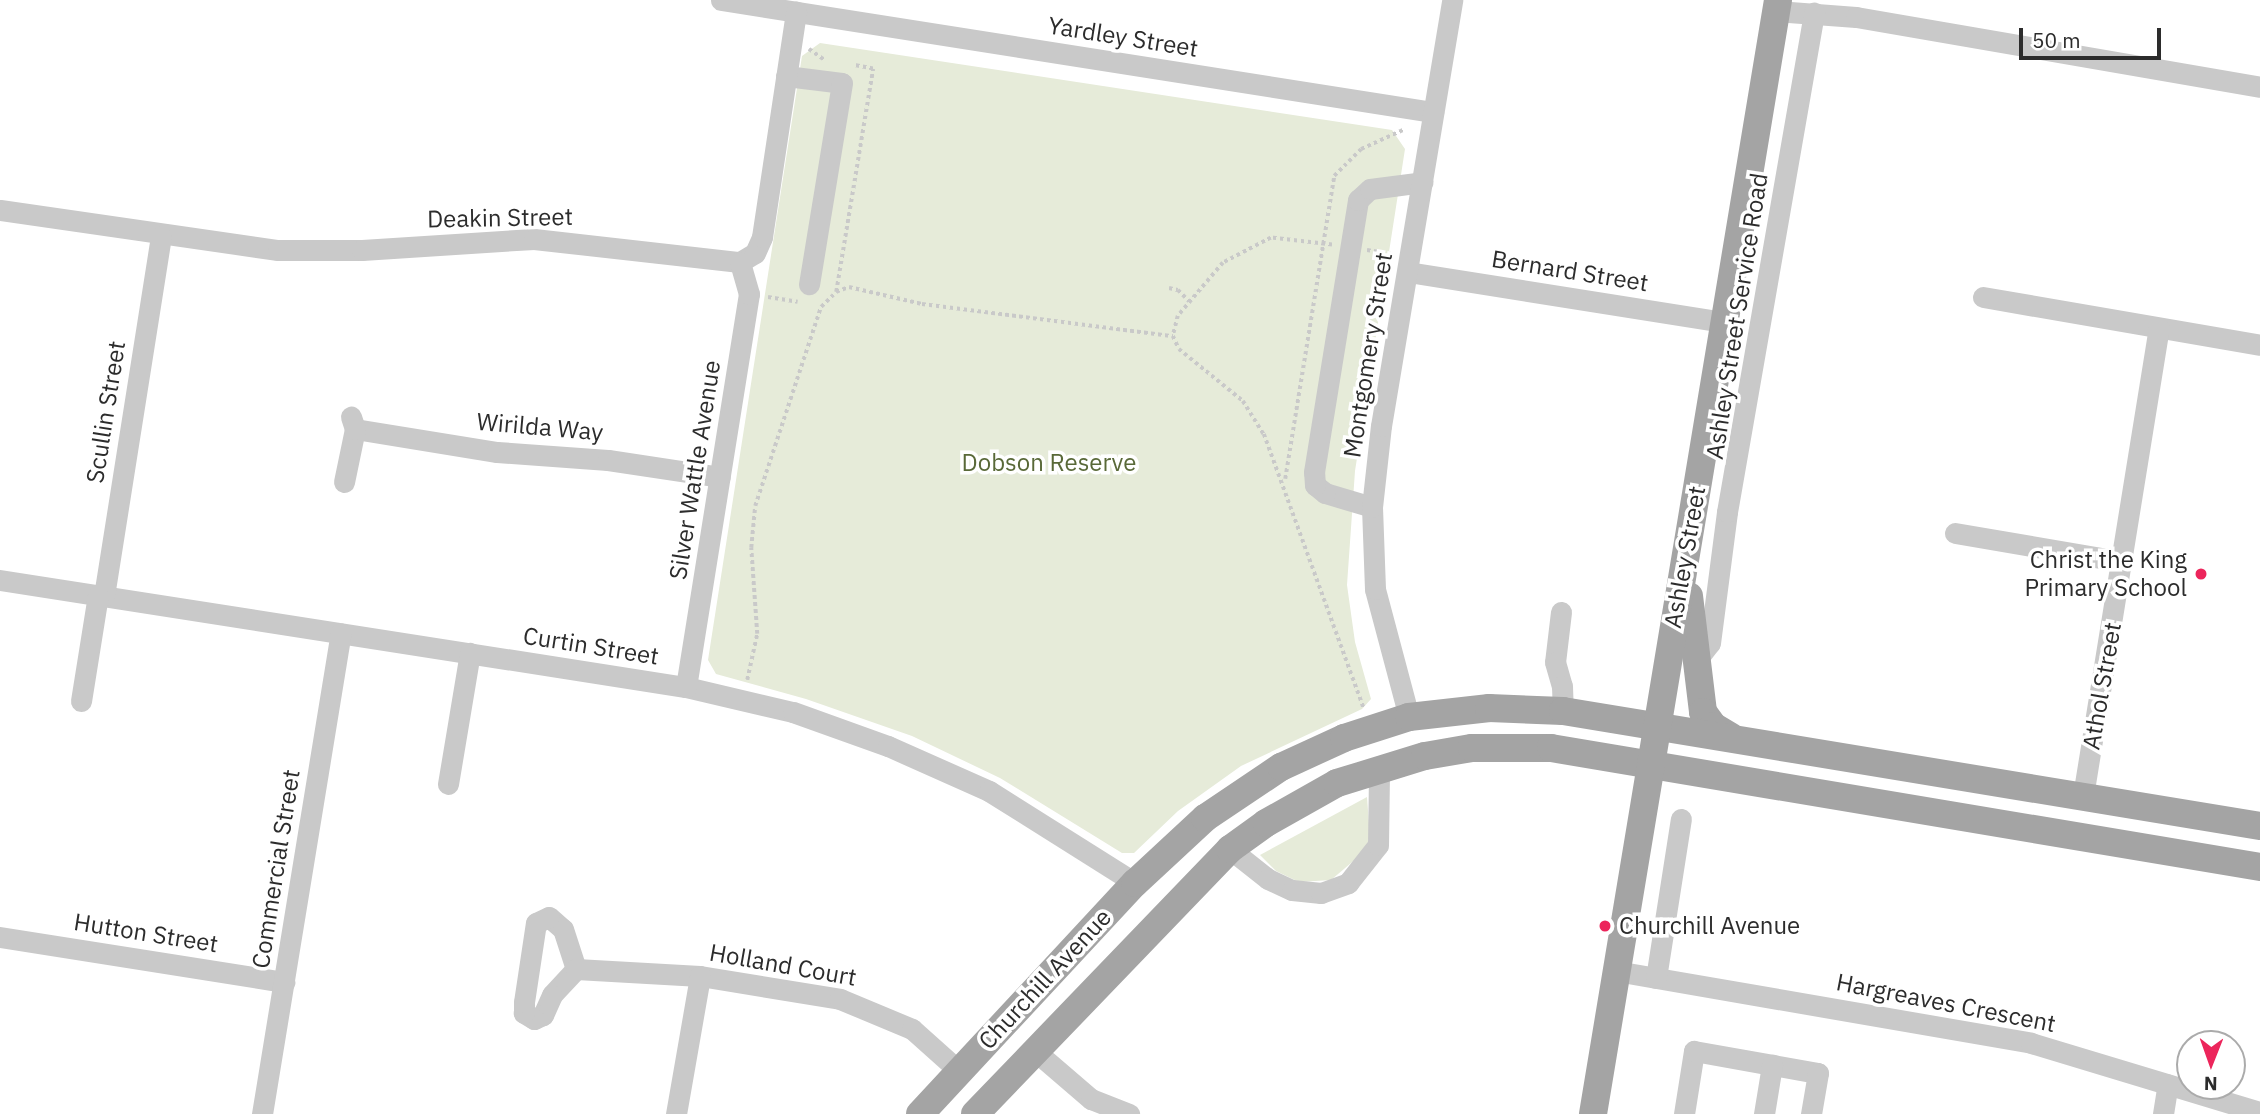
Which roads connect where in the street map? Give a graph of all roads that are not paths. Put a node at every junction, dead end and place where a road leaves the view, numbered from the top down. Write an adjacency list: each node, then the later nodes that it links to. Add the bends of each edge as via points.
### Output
1 (721, 0): 4 (street, Yardley Street)
2 (1452, 0): 8 (street, Montgomery Street)
3 (1777, 5): 5 (street); 16 (main road, Ashley Street)
4 (796, 12): 6 (street); 8 (street, Yardley Street)
5 (1814, 13): 7 (street); 23 (street, Ashley Street Service Road)
6 (786, 76): 12 (street, via 762,237 755,253); 14 (street, via 842,83)
7 (2260, 87)
8 (1433, 112): 9 (street, Montgomery Street)
9 (1423, 182): 13 (street, Montgomery Street); 22 (street, via 1370,189 1358,200 1314,472 1315,485 1325,493)
10 (0, 210): 11 (street, Deakin Street)
11 (161, 236): 12 (street, Deakin Street, via 324,251 534,239); 28 (street, Scullin Street)
12 (740, 262): 19 (street, Silver Wattle Avenue, via 749,294)
13 (1408, 272): 16 (street, Bernard Street); 22 (street, Montgomery Street)
14 (808, 284)
15 (1983, 297): 17 (street)
16 (1724, 322): 21 (main road, Ashley Street)
17 (2159, 328): 18 (street); 26 (street, Athol Street)
18 (2260, 345)
19 (720, 477): 20 (street, Wirilda Way, via 608,460 497,452 353,423); 33 (street, Silver Wattle Avenue)
20 (344, 482)
21 (1696, 494): 23 (street); 25 (main road, Ashley Street)
22 (1372, 508): 36 (street, Montgomery Street, via 1377,603)
23 (1726, 528): 32 (street, Ashley Street Service Road, via 1710,643)
24 (1955, 533): 26 (street)
25 (1686, 556): 32 (main road); 38 (main road, Ashley Street)
26 (2124, 562): 44 (street, Athol Street)
27 (0, 580): 28 (street, Curtin Street)
28 (101, 595): 30 (street, Curtin Street); 34 (street, Scullin Street)
29 (1560, 612): 35 (street, via 1555,662)
30 (341, 633): 31 (street, Curtin Street); 58 (street, Commercial Street)
31 (470, 653): 33 (street, Curtin Street); 43 (street)
32 (1695, 662): 39 (main road, via 1704,715)
33 (685, 687): 51 (street, Curtin Street, via 839,727 948,771 1033,816)
34 (81, 701)
35 (1563, 711): 36 (main road, Churchill Avenue, via 1489,708); 38 (main road, Churchill Avenue)
36 (1409, 717): 37 (main road, Churchill Avenue); 40 (main road)
37 (1377, 726): 42 (main road); 45 (main road, Churchill Avenue, via 1280,767)
38 (1658, 726): 39 (main road, Churchill Avenue); 41 (main road, Ashley Street)
39 (1734, 738): 44 (main road, Churchill Avenue)
40 (1425, 757): 41 (main road, Churchill Avenue, via 1513,746); 42 (main road, Churchill Avenue)
41 (1652, 764): 48 (main road, Churchill Avenue); 55 (main road, Ashley Street)
42 (1379, 769): 49 (main road, Churchill Avenue, via 1298,803); 49 (street, via 1378,845 1348,883 1321,893 1292,890 1268,879)
43 (449, 784)
44 (2083, 796): 47 (main road, Churchill Avenue); 48 (main road, Athol Street)
45 (1205, 818): 49 (main road); 51 (main road, Churchill Avenue)
46 (1681, 819): 57 (street)
47 (2260, 826)
48 (2078, 836): 50 (main road, Churchill Avenue)
49 (1230, 849): 52 (main road, Churchill Avenue)
50 (2260, 867)
51 (1135, 883): 52 (main road); 59 (main road, Churchill Avenue)
52 (1169, 909): 60 (main road, Churchill Avenue)
53 (0, 937): 58 (street, Hutton Street)
54 (576, 969): 56 (street, Holland Court)
55 (1616, 971): 57 (street, Hargreaves Crescent); 71 (main road, Ashley Street)
56 (700, 976): 62 (street, Holland Court, via 862,1005 912,1029); 67 (street)
57 (1656, 978): 64 (street, Hargreaves Crescent, via 2011,1038)
58 (284, 982): 66 (street, Commercial Street)
59 (983, 1046): 62 (main road, Churchill Avenue); 63 (main road)
60 (1035, 1051): 63 (main road, Churchill Avenue); 70 (street, via 1091,1099)
61 (1772, 1065): 72 (street, via 1694,1051); 73 (street); 74 (street, via 1818,1073)
62 (959, 1071): 68 (main road, Churchill Avenue)
63 (1012, 1074): 69 (main road, Churchill Avenue)
64 (2168, 1084): 65 (street, Hargreaves Crescent); 75 (street)
65 (2260, 1112)
66 (262, 1114)
67 (676, 1114)
68 (920, 1114)
69 (975, 1114)
70 (1129, 1114)
71 (1593, 1114)
72 (1684, 1114)
73 (1765, 1114)
74 (1811, 1114)
75 (2163, 1114)

